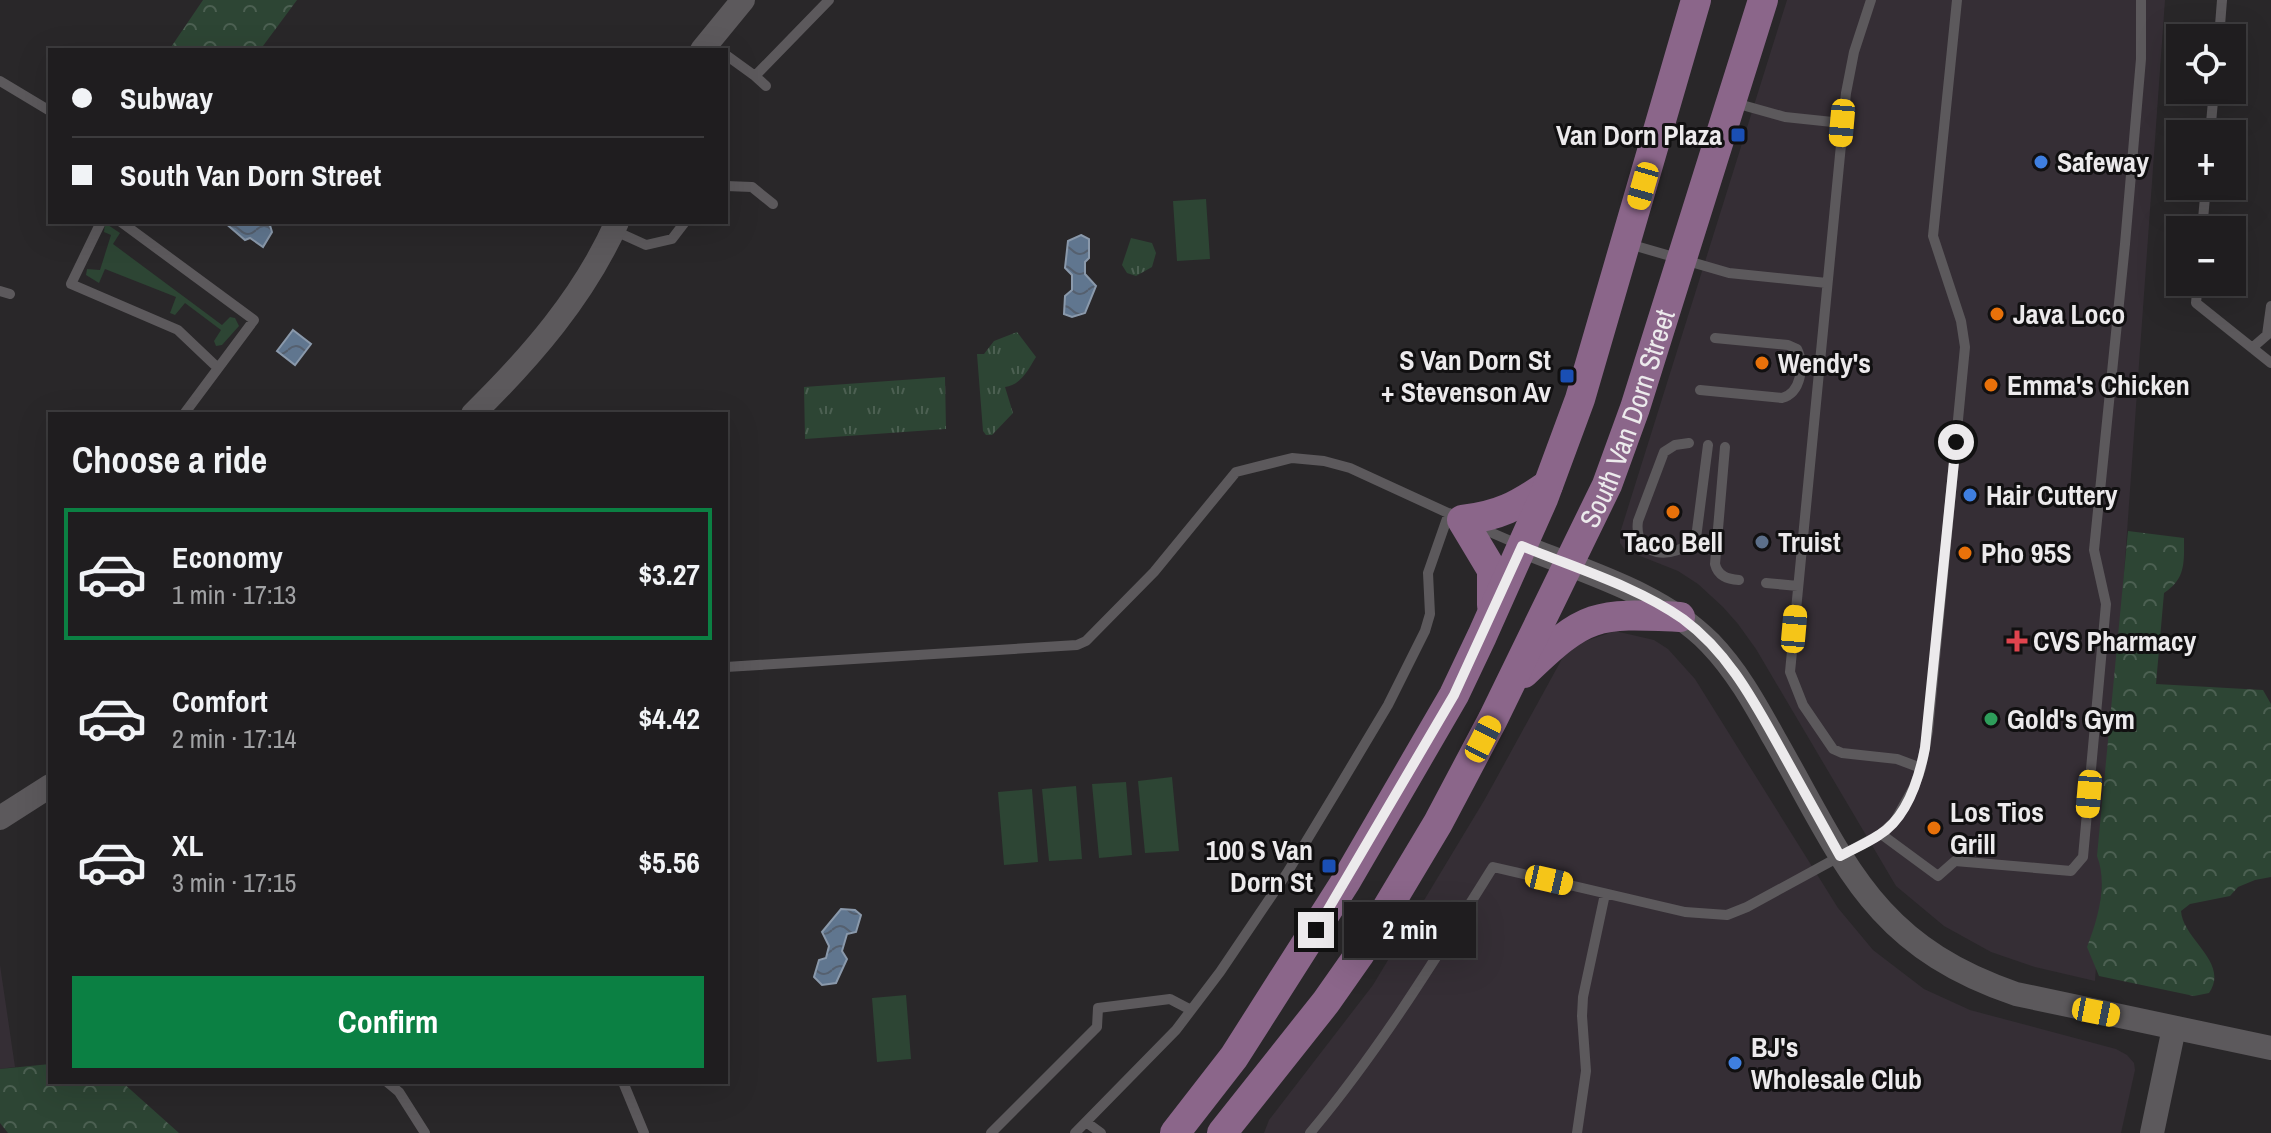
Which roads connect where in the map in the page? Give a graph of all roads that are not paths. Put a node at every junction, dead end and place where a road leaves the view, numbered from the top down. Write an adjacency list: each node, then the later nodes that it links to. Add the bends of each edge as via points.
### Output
1 (743, 0): 10 (street)
2 (829, 0): 12 (lane)
3 (1696, 0): 24 (main road, South Van Dorn Street)
4 (1763, 0): 15 (main road, South Van Dorn Street)
5 (1871, 0): 17 (lane, via 1851,64)
6 (1957, 0): 50 (lane, via 1933,236 1965,347)
7 (2141, 0): 53 (lane, via 2127,229 2094,550 2106,604 2083,857 2071,871 1955,861 1938,876)
8 (2222, 0): 9 (lane)
9 (2220, 24)
10 (714, 48)
11 (728, 59): 12 (lane)
12 (755, 76): 14 (lane)
13 (0, 81): 16 (lane)
14 (766, 86)
15 (1732, 102): 17 (lane, via 1785,117); 25 (main road, South Van Dorn Street)
16 (48, 110)
17 (1842, 123): 26 (lane)
18 (728, 186): 19 (lane, via 752,187)
19 (773, 204)
20 (100, 224): 32 (lane, via 71,284 178,330)
21 (124, 224): 32 (lane, via 254,320)
22 (683, 224): 23 (lane, via 672,239 646,245)
23 (615, 226): 35 (street, via 573,302)
24 (1627, 244): 25 (lane); 39 (main road, South Van Dorn Street)
25 (1683, 260): 26 (lane, via 1729,273); 42 (main road, South Van Dorn Street, via 1607,485)
26 (1827, 283): 45 (lane)
27 (2197, 296): 30 (lane, via 2196,303)
28 (2271, 306): 30 (lane, via 2267,335)
29 (1715, 338): 33 (lane, via 1797,349 1798,386 1782,398)
30 (2252, 348): 31 (lane)
31 (2271, 363)
32 (218, 368): 34 (lane)
33 (1700, 390)
34 (185, 412)
35 (475, 412)
36 (1689, 443): 37 (lane, via 1664,452 1638,521 1638,536 1658,552 1676,553 1696,538)
37 (1708, 445)
38 (1725, 447): 43 (lane, via 1715,564 1725,578)
39 (1548, 485): 40 (main road, via 1497,515); 41 (main road, South Van Dorn Street)
40 (1455, 516): 41 (lane); 46 (main road, via 1492,570); 48 (lane, via 1350,468 1292,458 1236,472 1149,577 1077,645); 56 (lane, via 1428,573 1430,614 1417,651 1287,873)
41 (1522, 546): 42 (street); 46 (main road, South Van Dorn Street)
42 (1568, 565): 47 (street); 49 (main road, South Van Dorn Street)
43 (1739, 580)
44 (1766, 583): 45 (lane)
45 (1798, 586): 50 (lane, via 1790,672 1809,715 1833,749)
46 (1491, 615): 68 (main road, South Van Dorn Street, via 1454,695 1346,881 1234,1057)
47 (1680, 617): 49 (main road, via 1625,615 1585,623 1558,640); 54 (street, via 1715,649 1751,696)
48 (728, 667)
49 (1508, 689): 59 (main road, South Van Dorn Street, via 1438,823 1359,955)
50 (1921, 768): 53 (lane, via 1905,805)
51 (48, 787): 52 (street)
52 (0, 818)
53 (1881, 834): 54 (lane)
54 (1840, 856): 55 (lane, via 1727,915 1685,912); 57 (street, via 1887,918 1958,971 2016,994)
55 (1605, 894): 71 (lane, via 1493,867 1399,1014); 72 (lane, via 1583,997 1586,1071)
56 (1191, 1010): 62 (lane); 65 (lane, via 1170,999 1098,1008 1097,1027)
57 (2174, 1028): 58 (street); 73 (street)
58 (2271, 1048)
59 (1266, 1078): 69 (main road, South Van Dorn Street); 70 (main road)
60 (389, 1084): 63 (lane)
61 (624, 1084): 64 (lane)
62 (1086, 1122): 66 (lane); 67 (lane)
63 (425, 1133)
64 (644, 1133)
65 (991, 1133)
66 (1075, 1133)
67 (1101, 1133)
68 (1175, 1133)
69 (1222, 1133)
70 (1243, 1133)
71 (1310, 1133)
72 (1577, 1133)
73 (2152, 1133)

